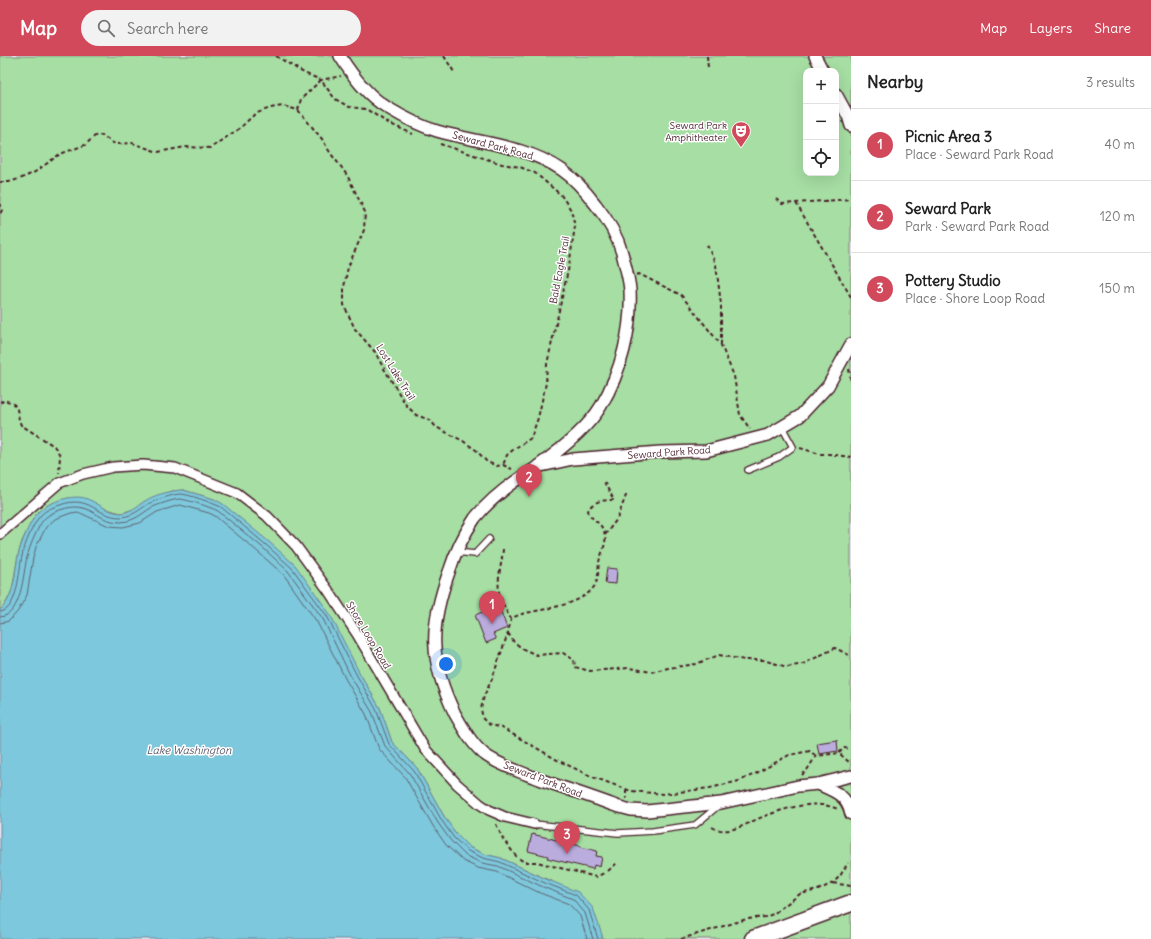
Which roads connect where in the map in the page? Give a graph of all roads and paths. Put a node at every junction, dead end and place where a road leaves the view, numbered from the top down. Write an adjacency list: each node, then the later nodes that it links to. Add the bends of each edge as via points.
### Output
1 (276, 56): 10 (path)
2 (340, 56): 9 (street, Seward Park Road)
3 (444, 56): 8 (path)
4 (707, 56): 6 (path)
5 (815, 56): 7 (street)
6 (708, 68)
7 (821, 68)
8 (454, 72)
9 (352, 74): 10 (path); 23 (street, Seward Park Road, via 363,88 384,106 414,122 436,131 530,154 564,171 589,195 612,228)
10 (321, 80): 12 (path, via 301,99); 14 (path, via 335,99 349,107 366,109)
11 (839, 100): 13 (street)
12 (298, 110): 16 (path, via 283,106 255,114 240,128 210,148 185,147 158,152 132,143 113,143 102,135 95,136 85,145 60,154 22,178); 32 (path, Lost Lake Trail, via 348,177 365,212 364,230 348,267 344,287 344,305 355,329 375,352 403,399 416,415 430,420 436,427 463,441 487,462 497,466)
13 (851, 126)
14 (414, 135)
15 (440, 144): 32 (path, Bald Eagle Trail, via 535,173 561,195 571,210 575,226 538,418 531,438 507,455)
16 (0, 182)
17 (776, 198): 20 (path, via 782,204)
18 (851, 199): 20 (path)
19 (0, 203): 21 (path)
20 (796, 203): 24 (path)
21 (0, 214)
22 (707, 245): 26 (path, via 716,265 722,304)
23 (628, 276): 26 (path, via 639,274 681,295); 33 (street, Seward Park Road, via 628,326 619,369 600,407 581,431)
24 (851, 297)
25 (851, 344): 28 (street, Seward Park Road, via 828,386 800,416)
26 (721, 345): 29 (path, via 734,376 740,415 754,435)
27 (0, 401): 37 (path, via 16,405 21,425 54,446 60,455)
28 (782, 427): 29 (street, Seward Park Road); 30 (lane)
29 (754, 439): 33 (street, Seward Park Road, via 706,451 573,459)
30 (793, 448): 31 (path); 35 (lane)
31 (851, 457)
32 (503, 465): 34 (path, Lost Lake Trail)
33 (538, 467): 43 (street, Seward Park Road, via 488,504 475,519)
34 (512, 469)
35 (748, 470)
36 (604, 482): 40 (path, via 614,500 596,502 588,511)
37 (59, 483): 39 (street, Shore Loop Road); 57 (street, Shore Loop Road, via 113,467 143,465 176,468 237,493 255,506 296,546 328,590 425,749 457,784)
38 (627, 493): 40 (path, via 617,519)
39 (0, 534)
40 (605, 535): 44 (path, via 598,576 593,589 567,604 514,616)
41 (489, 539): 43 (lane, via 475,554)
42 (504, 549): 44 (path, via 499,592)
43 (456, 552): 56 (street, Seward Park Road, via 440,595 434,637 435,652 444,692 469,739 484,754 505,766 536,778 631,810 647,811)
44 (511, 619): 45 (path)
45 (508, 633): 46 (path, via 523,649 537,655 563,653 574,660 575,667 590,671 629,668 651,672 696,664 719,655 744,660 763,660 787,666 803,664 835,648); 54 (path, via 484,696 483,720 593,778 631,791 664,794)
46 (851, 656)
47 (851, 749): 48 (path, via 844,748)
48 (839, 753): 49 (path); 50 (path)
49 (816, 756): 51 (path); 54 (path, via 810,751 789,755 738,781)
50 (851, 764)
51 (801, 775)
52 (851, 776): 53 (street, Seward Park Road)
53 (818, 784): 56 (street, Seward Park Road); 58 (street, Seward Park Road, via 838,793 849,805)
54 (698, 790): 55 (path)
55 (699, 796)
56 (721, 803): 59 (lane, Shore Loop Road, via 694,825 653,832 618,833)
57 (489, 810): 59 (street, Shore Loop Road); 61 (path, via 503,839 524,862 537,862 596,877 607,872)
58 (846, 812): 60 (path, via 829,806 808,805 764,816 731,829 722,831)
59 (534, 824)
60 (712, 827)
61 (618, 862)
62 (848, 863): 63 (path)
63 (833, 883): 64 (path); 66 (path, via 800,894 765,917 747,919)
64 (851, 886)
65 (851, 903): 67 (main road)
66 (681, 939)
67 (753, 939)

